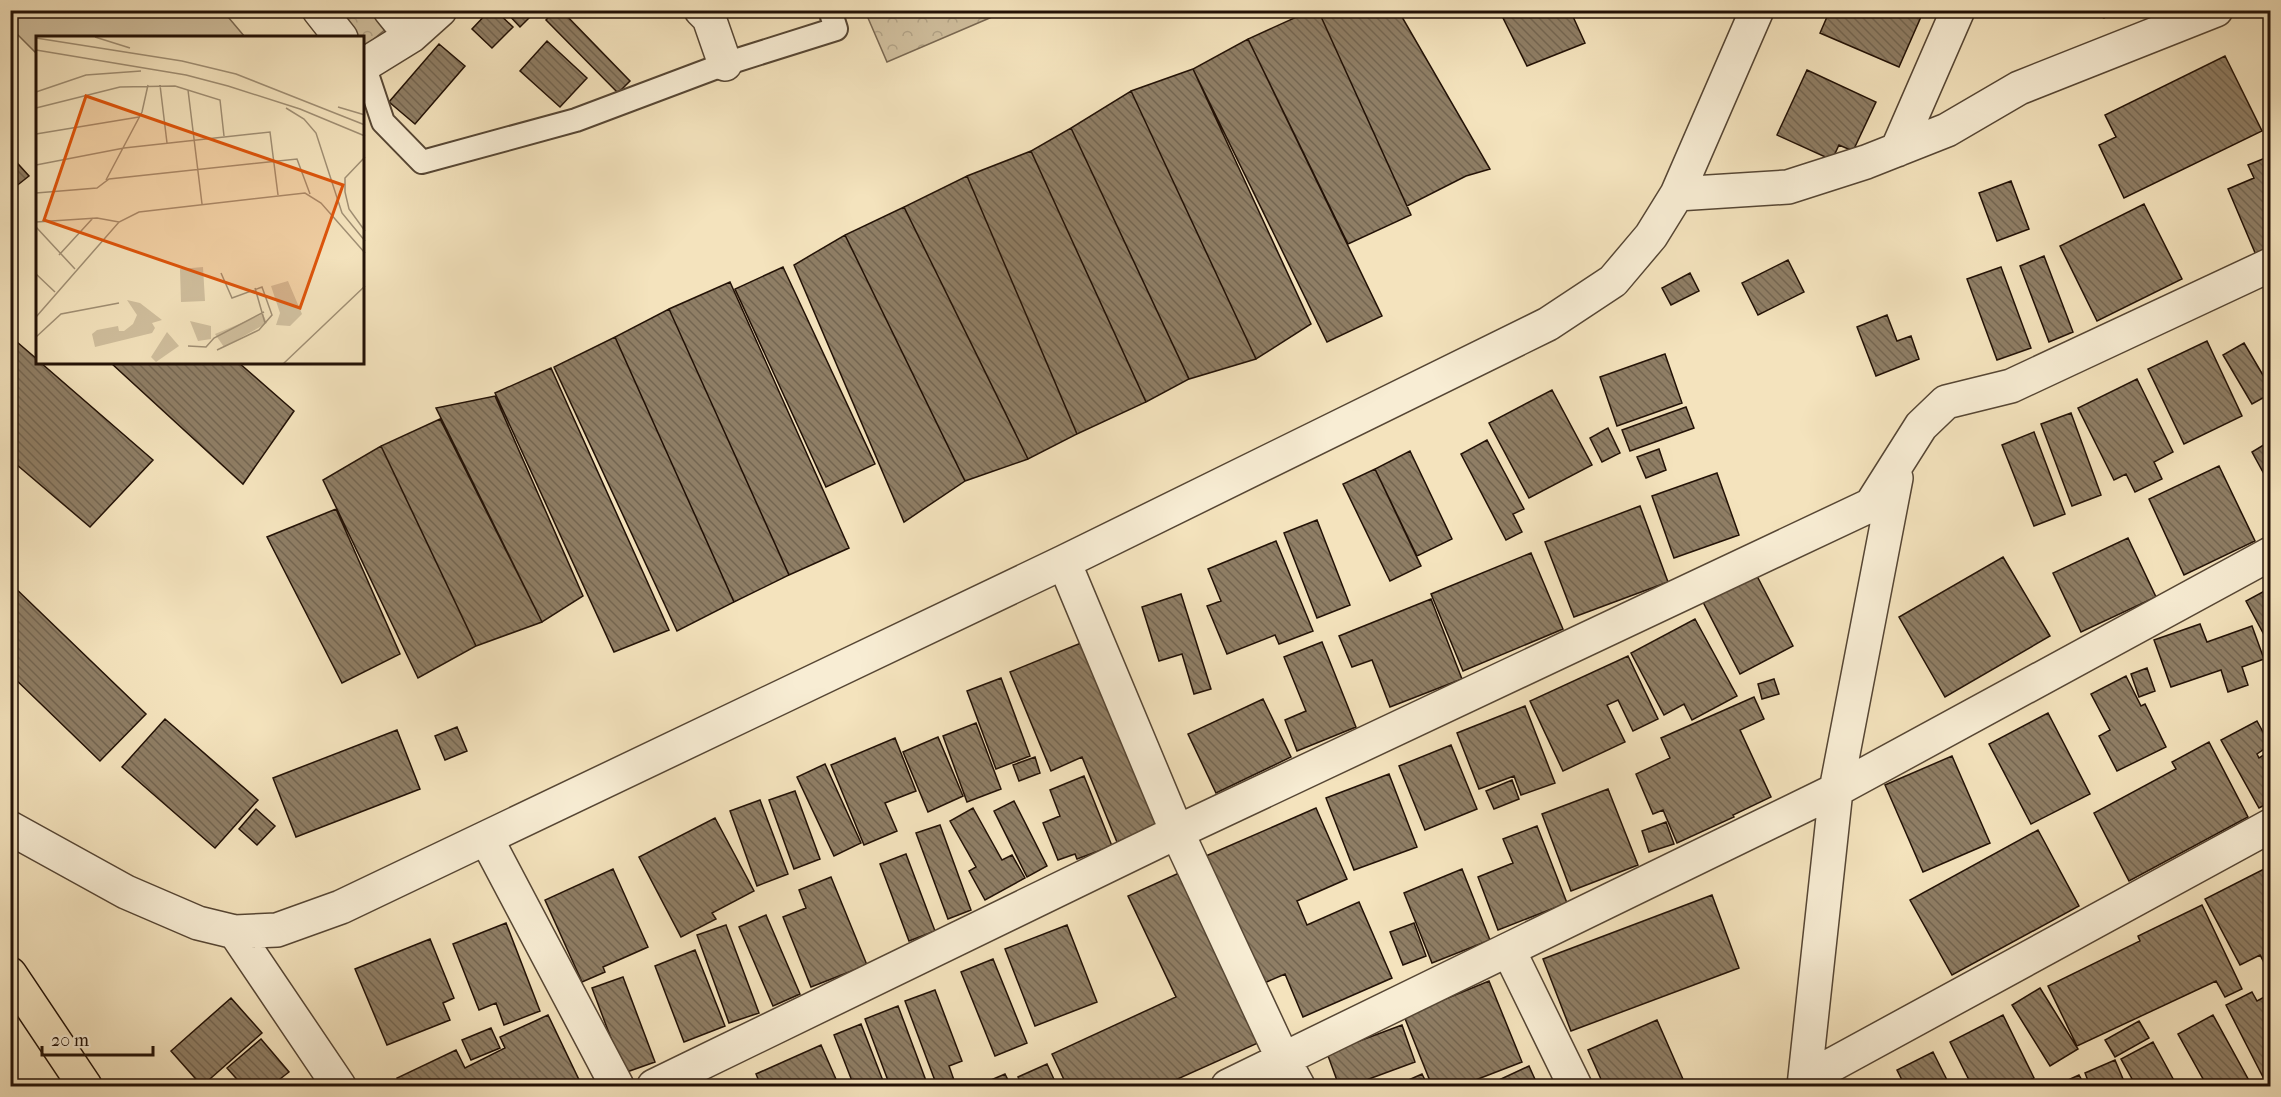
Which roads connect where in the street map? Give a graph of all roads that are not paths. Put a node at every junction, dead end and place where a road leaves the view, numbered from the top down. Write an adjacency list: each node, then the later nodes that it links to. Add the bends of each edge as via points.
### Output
1 (319, 10): 9 (street)
2 (390, 10): 10 (street)
3 (440, 10): 10 (street)
4 (701, 10): 12 (street, via 709,18)
5 (830, 10): 12 (lane, via 836,29)
6 (1757, 10): 14 (street)
7 (1958, 10): 13 (street)
8 (2216, 10): 13 (street, via 2019,88 1947,130)
9 (339, 36)
10 (411, 36): 11 (street)
11 (364, 64): 12 (lane, via 383,122 422,162 576,120)
12 (725, 64)
13 (1897, 150): 14 (street, via 1788,187)
14 (1677, 194): 18 (street, via 1651,236 1613,281 1548,324)
15 (2271, 264): 16 (street, via 2011,386 1946,402 1921,426)
16 (1900, 459): 19 (street); 22 (street, via 1871,505)
17 (2271, 554): 19 (street)
18 (1064, 562): 22 (street); 23 (street)
19 (1836, 790): 25 (street); 28 (street)
20 (2271, 826): 28 (street)
21 (10, 828): 24 (street, via 126,892 198,923)
22 (1177, 832): 27 (street); 32 (street)
23 (486, 838): 24 (street, via 341,907 277,930); 31 (street)
24 (235, 932): 30 (street)
25 (1509, 951): 27 (street); 34 (street)
26 (10, 974): 29 (highway)
27 (1290, 1073): 33 (street)
28 (1805, 1083)
29 (85, 1086)
30 (339, 1086)
31 (617, 1086)
32 (654, 1086)
33 (1228, 1086)
34 (1575, 1086)

